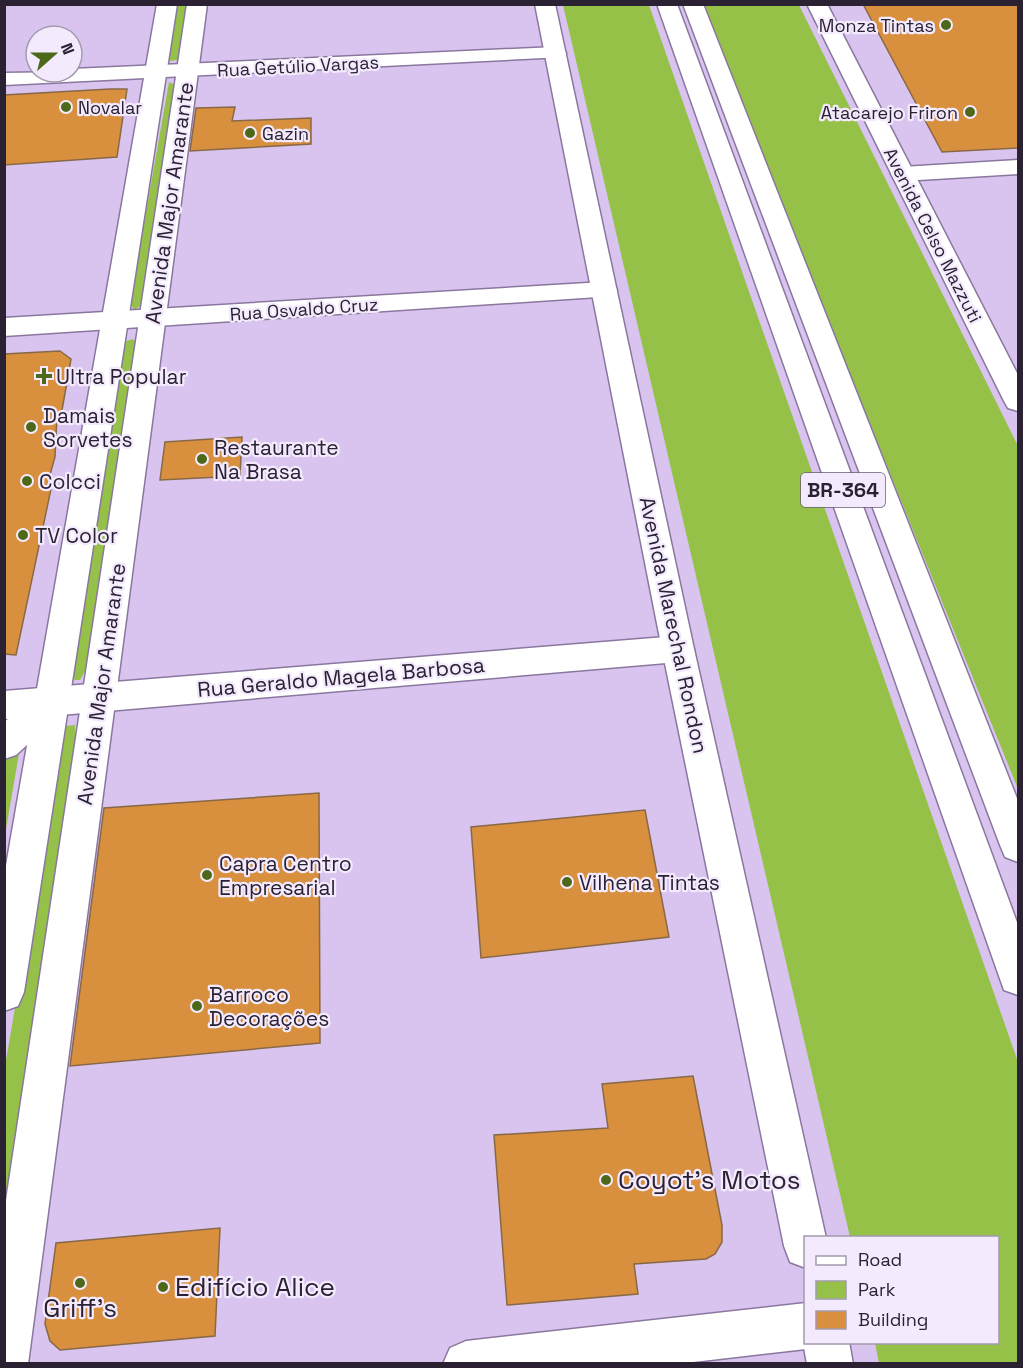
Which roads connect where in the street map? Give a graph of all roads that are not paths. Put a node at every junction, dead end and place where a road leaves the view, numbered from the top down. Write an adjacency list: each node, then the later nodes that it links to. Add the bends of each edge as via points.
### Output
1 (167, 4): 8 (main road, Avenida Major Amarante)
2 (197, 4): 9 (main road, Avenida Major Amarante)
3 (545, 4): 7 (main road, Avenida Marechal Rondon)
4 (667, 4): 24 (main road, BR-364)
5 (693, 4): 23 (main road, BR-364)
6 (817, 4): 12 (main road, Avenida Celso Mazzuti)
7 (556, 53): 9 (main road, Rua Getúlio Vargas); 13 (main road, Avenida Marechal Rondon)
8 (156, 72): 9 (main road, Rua Getúlio Vargas); 10 (main road, Rua Getúlio Vargas); 15 (main road, Avenida Major Amarante)
9 (188, 72): 14 (main road, Avenida Major Amarante)
10 (4, 79)
11 (1018, 167): 12 (main road)
12 (902, 174): 17 (main road, Avenida Celso Mazzuti)
13 (604, 290): 14 (main road, Rua Osvaldo Cruz); 18 (main road, Avenida Marechal Rondon)
14 (153, 318): 15 (main road, Rua Osvaldo Cruz); 19 (main road, Avenida Major Amarante)
15 (115, 320): 16 (main road, Rua Osvaldo Cruz); 20 (main road, Avenida Major Amarante)
16 (4, 327)
17 (1018, 401)
18 (678, 648): 19 (main road, Rua Geraldo Magela Barbosa); 26 (main road, Avenida Marechal Rondon)
19 (99, 697): 20 (main road, Rua Geraldo Magela Barbosa); 29 (main road, Avenida Major Amarante)
20 (52, 701): 21 (main road, Rua Geraldo Magela Barbosa); 22 (main road); 25 (main road, Avenida Major Amarante)
21 (4, 705)
22 (4, 744)
23 (1018, 845)
24 (1018, 976)
25 (4, 992)
26 (804, 1237)
27 (804, 1326): 30 (main road)
28 (826, 1344): 31 (main road)
29 (5, 1364)
30 (466, 1364)
31 (830, 1364)

